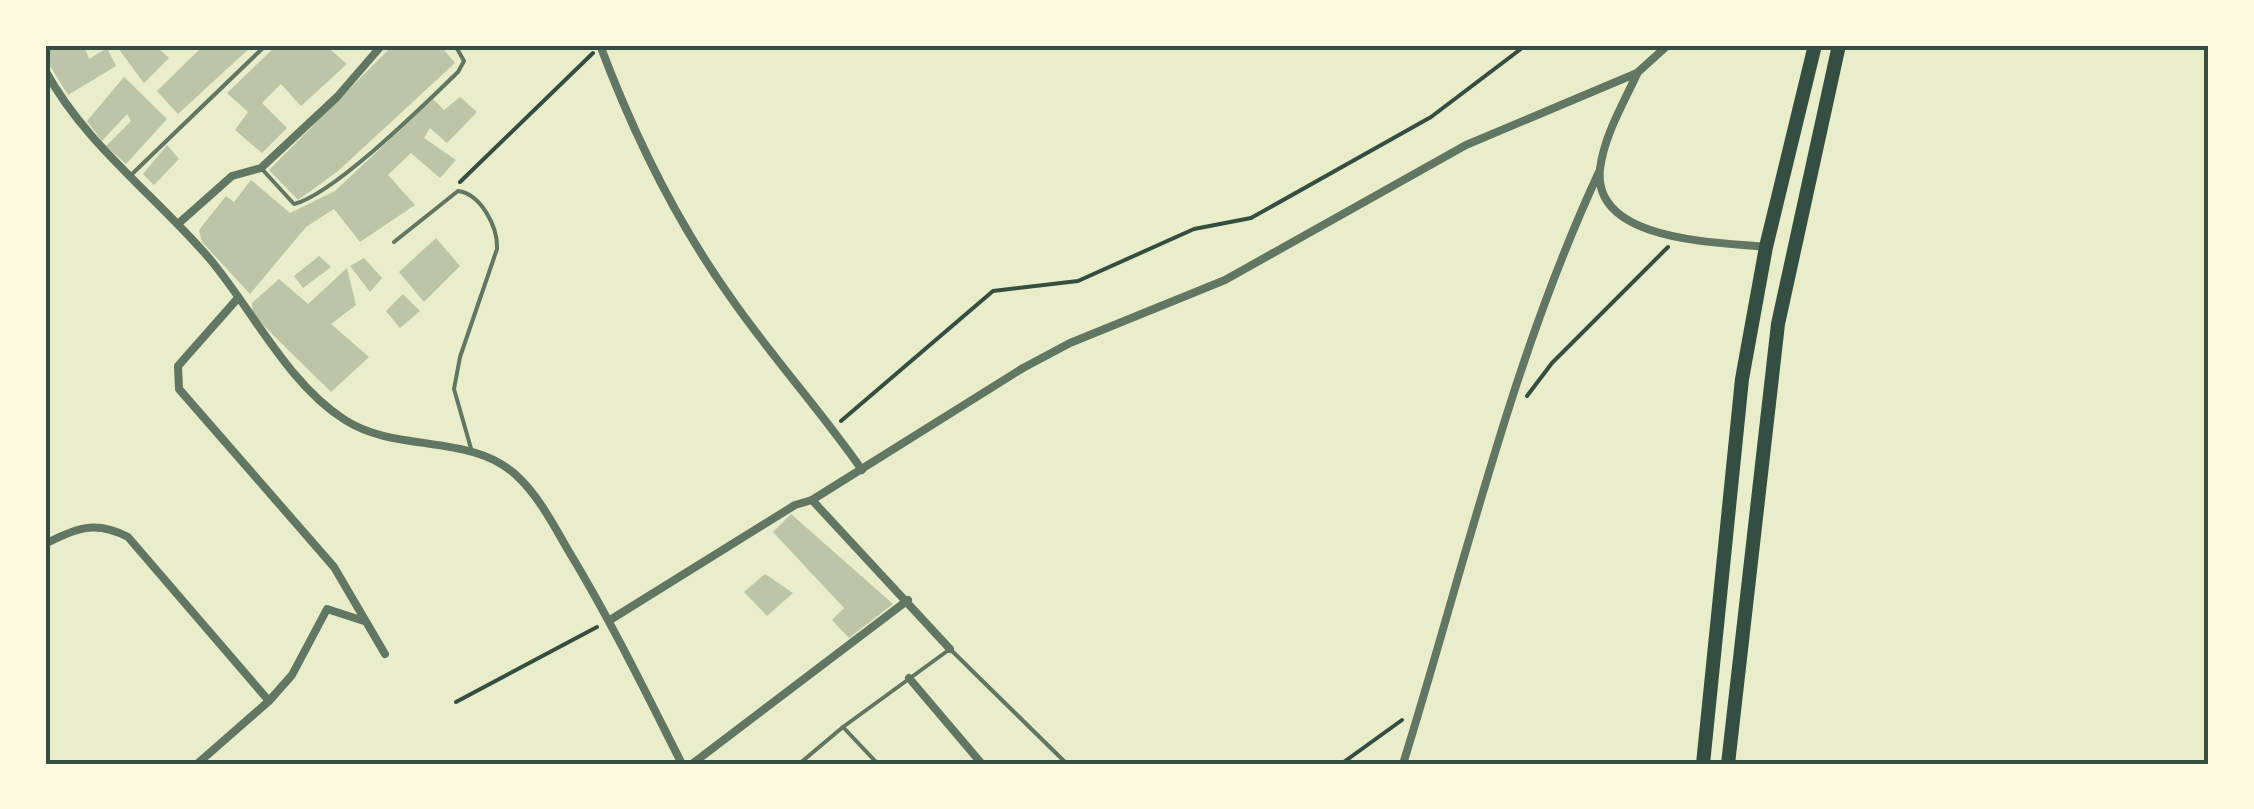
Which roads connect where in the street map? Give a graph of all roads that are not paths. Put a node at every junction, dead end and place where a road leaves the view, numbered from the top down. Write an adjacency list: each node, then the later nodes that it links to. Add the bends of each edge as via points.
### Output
1 (266, 45): 12 (lane)
2 (382, 45): 10 (street)
3 (455, 45): 10 (lane, via 464,60 458,72 319,194 294,204)
4 (1668, 45): 9 (street)
5 (1815, 45): 15 (highway)
6 (1840, 45): 38 (highway, via 1778,324)
7 (600, 46): 18 (street, via 659,180 729,296)
8 (45, 70): 12 (street, via 89,134)
9 (1637, 73): 11 (street); 18 (street, via 1466,144 1225,280 1070,343)
10 (261, 168): 13 (street, via 232,176)
11 (1600, 172): 15 (street, via 1603,191 1628,224); 36 (street, via 1560,257 1504,424)
12 (131, 174): 13 (street)
13 (178, 223): 16 (street)
14 (394, 242): 17 (lane, via 451,192 470,194 498,239 454,389)
15 (1766, 247): 37 (highway, via 1742,379)
16 (238, 298): 17 (street, via 342,418 392,438); 23 (street, via 178,366 179,389 334,567)
17 (472, 452): 22 (street, via 503,465 535,498)
18 (862, 470): 19 (street)
19 (812, 500): 21 (street); 22 (street)
20 (45, 544): 27 (street, via 86,526 128,537)
21 (908, 600): 24 (street); 31 (street)
22 (610, 620): 30 (street)
23 (364, 621): 25 (street); 27 (street, via 327,608 295,670)
24 (950, 649): 26 (lane); 35 (lane)
25 (385, 654)
26 (909, 678): 28 (lane); 34 (street)
27 (270, 701): 29 (street)
28 (843, 727): 32 (lane); 33 (lane)
29 (197, 764)
30 (682, 764)
31 (692, 764)
32 (799, 764)
33 (878, 764)
34 (982, 764)
35 (1067, 764)
36 (1403, 764)
37 (1703, 764)
38 (1728, 764)

